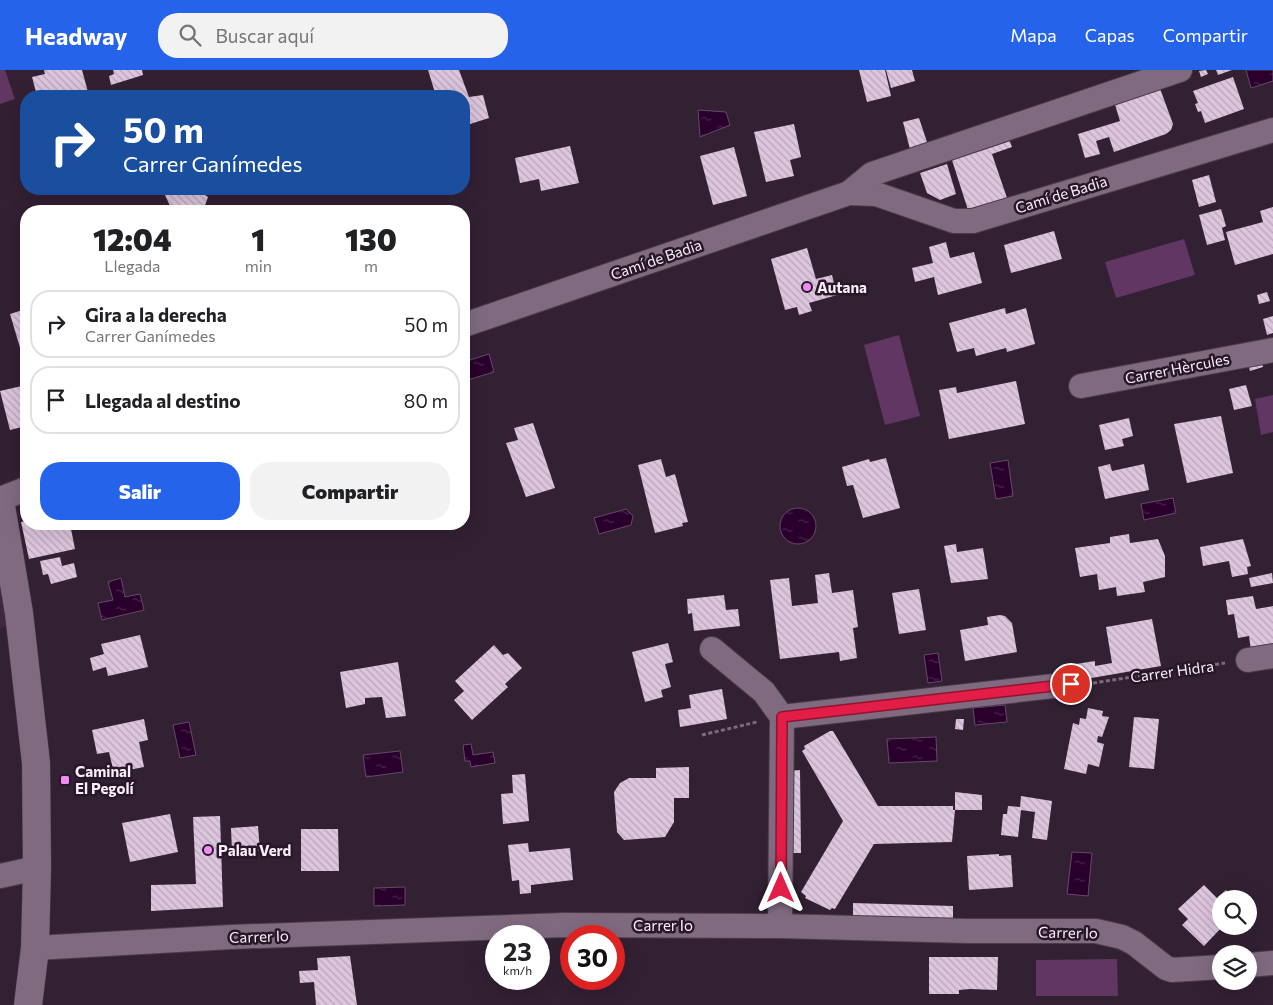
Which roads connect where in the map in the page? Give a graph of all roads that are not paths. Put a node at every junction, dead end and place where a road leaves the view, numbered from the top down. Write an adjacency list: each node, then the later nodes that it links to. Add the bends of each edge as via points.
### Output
1 (1180, 70): 3 (street, Camí de Badia, via 872,174)
2 (1273, 130): 3 (street, Camí de Badia, via 973,221 954,221 876,194)
3 (849, 193): 4 (street, Camí de Badia)
4 (470, 323)
5 (1273, 350): 6 (street, Carrer Hèrcules)
6 (1081, 386)
7 (20, 492): 8 (street)
8 (0, 500): 14 (street, via 19,612 36,763)
9 (712, 650): 13 (street, via 764,692)
10 (1273, 656): 11 (street)
11 (1248, 660)
12 (1071, 684): 13 (street)
13 (782, 717): 16 (street)
14 (37, 868): 15 (street); 17 (street)
15 (0, 876)
16 (780, 926): 17 (street, Carrer Io, via 564,925); 20 (street, Carrer Io, via 1096,931 1134,943 1172,970)
17 (35, 948): 21 (street)
18 (1273, 963): 19 (street)
19 (1257, 964)
20 (1212, 968)
21 (28, 1005)

